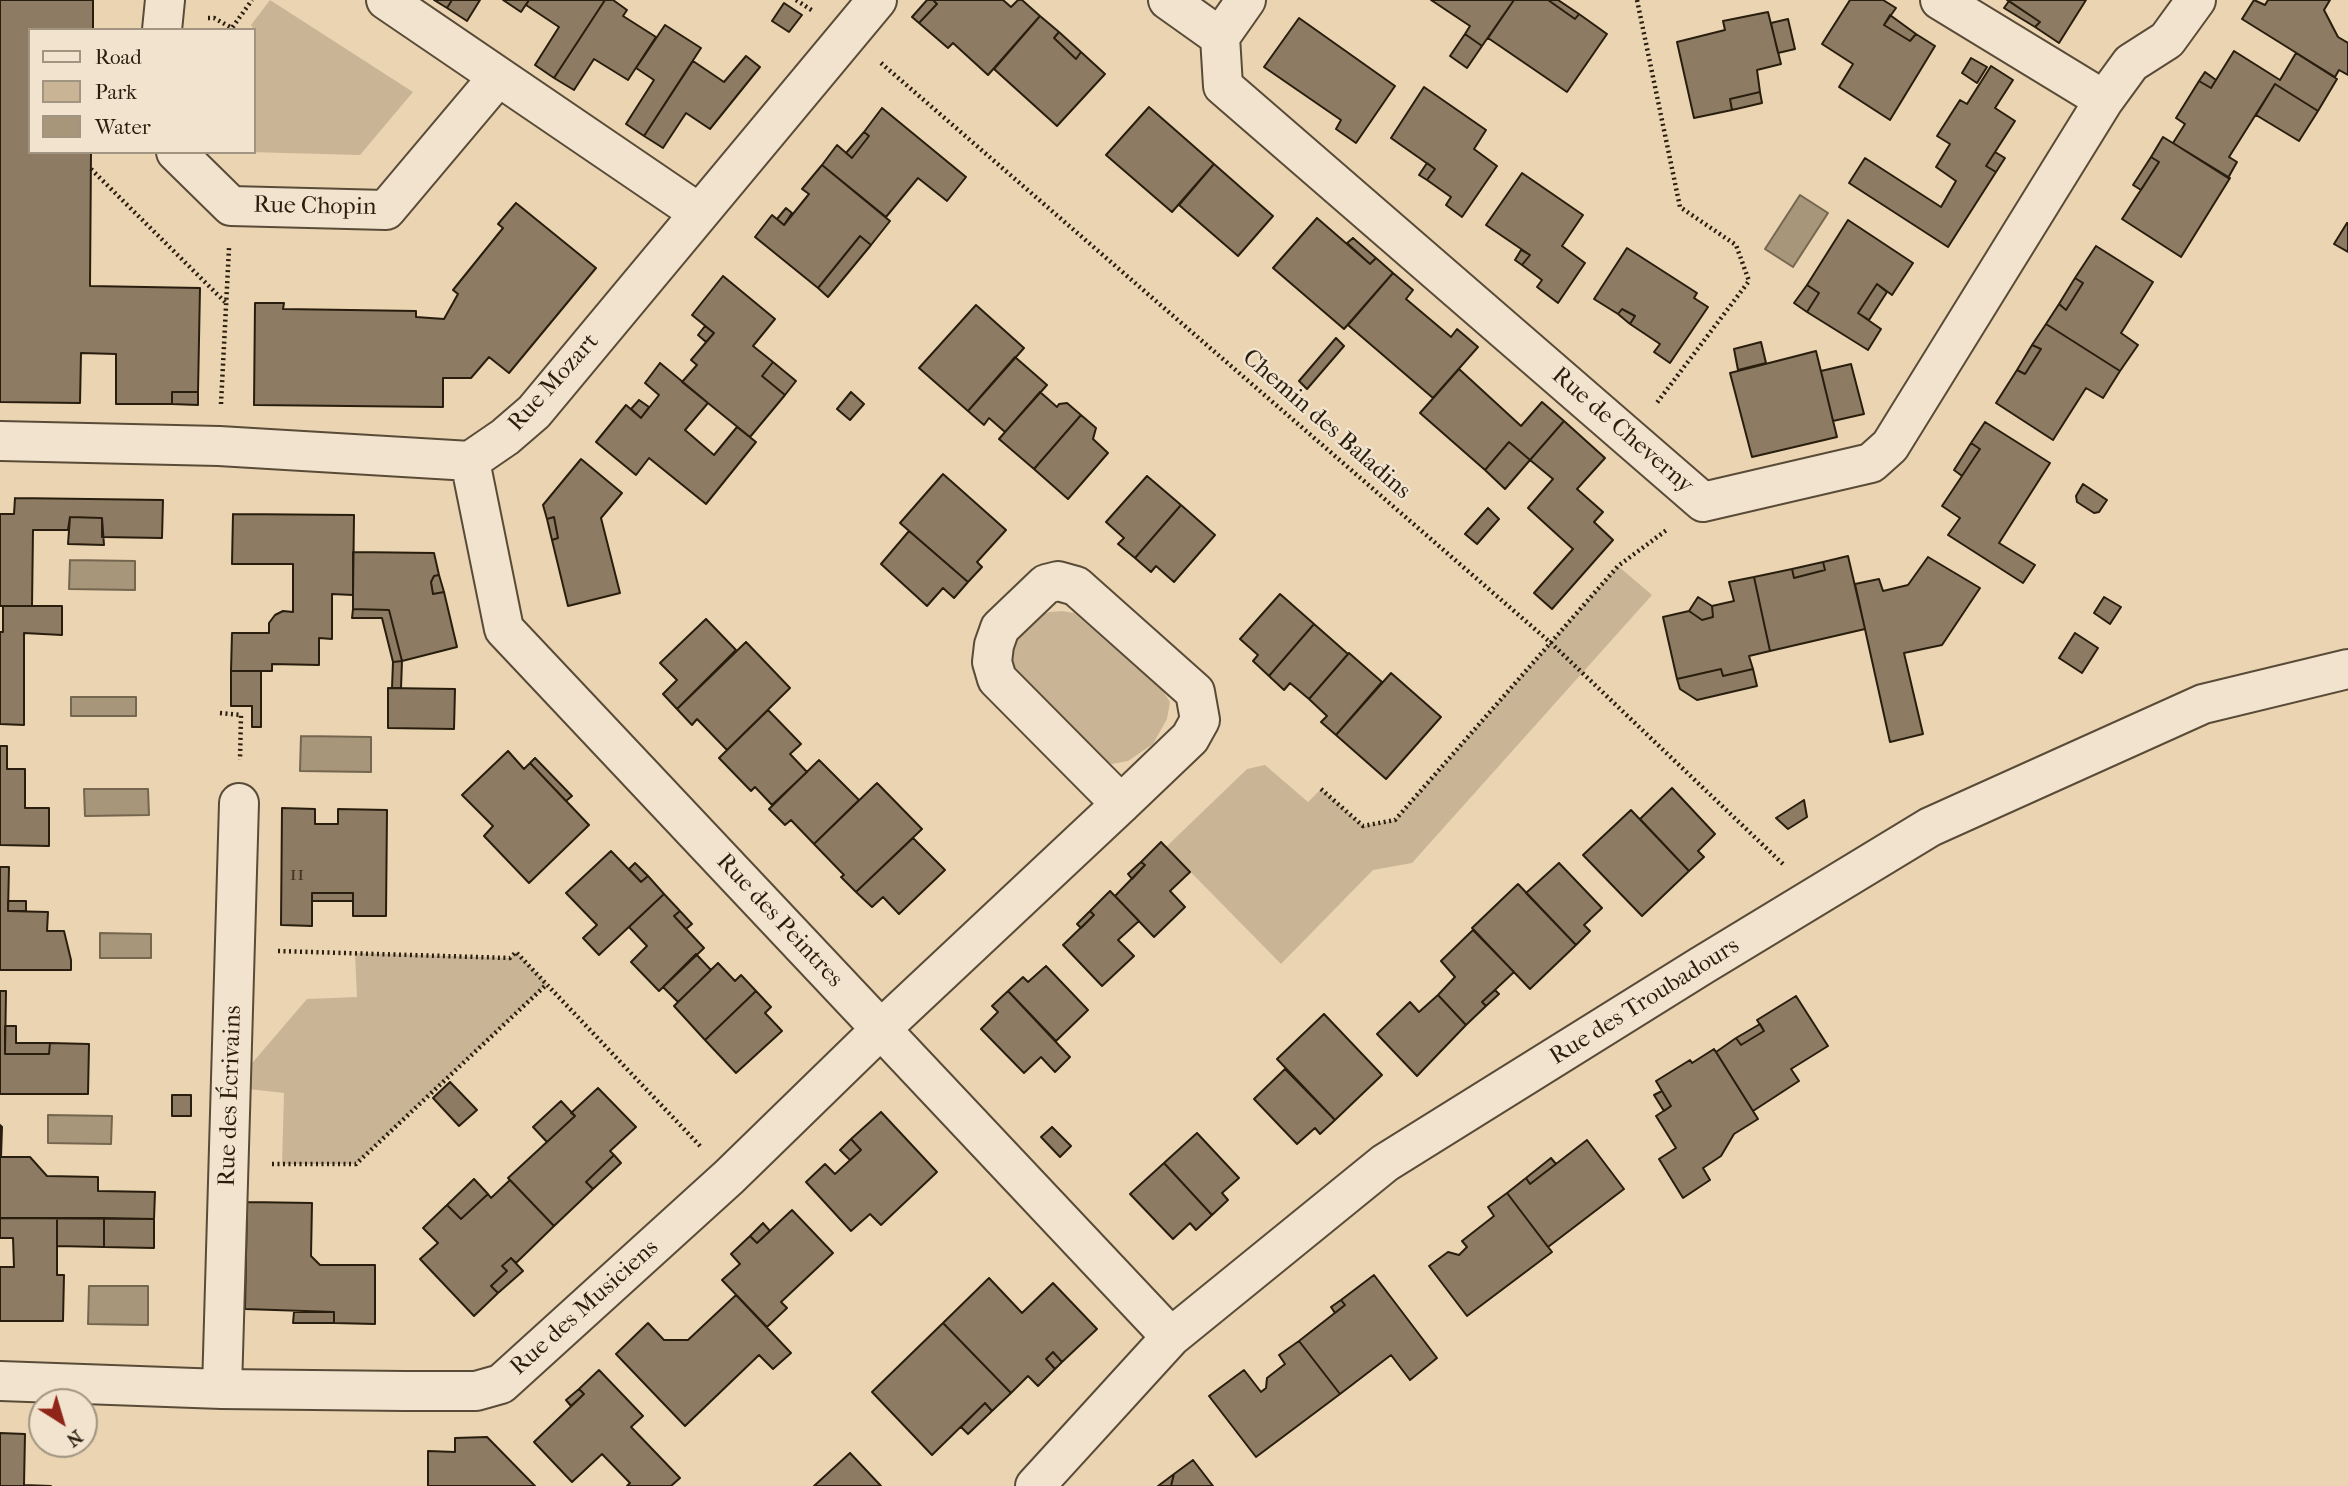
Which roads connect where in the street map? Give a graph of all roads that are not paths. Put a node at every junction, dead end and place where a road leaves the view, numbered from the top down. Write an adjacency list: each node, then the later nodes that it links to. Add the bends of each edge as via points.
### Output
1 (165, 0): 8 (street)
2 (386, 0): 10 (street)
3 (877, 0): 13 (street, Rue Mozart)
4 (1168, 0): 9 (street)
5 (1246, 0): 9 (street)
6 (1940, 0): 11 (street)
7 (2196, 0): 11 (street, Rue de Cheverny, via 2167,40 2131,63)
8 (162, 28)
9 (1220, 37): 11 (street, Rue de Cheverny, via 1223,86 1703,502 1871,463 1890,446)
10 (498, 77): 12 (street, Rue Chopin, via 386,210 231,206); 13 (street)
11 (2104, 100)
12 (178, 154)
13 (699, 213): 15 (street, Rue Mozart, via 534,412)
14 (0, 441): 15 (street, via 219,446)
15 (470, 461): 19 (street, Rue des Peintres, via 504,629)
16 (2348, 669): 20 (street, Rue des Troubadours, via 2203,704 1930,827 1385,1163)
17 (239, 803): 22 (street, Rue des Écrivains)
18 (1121, 804): 18 (street, Rue des Musiciens, via 998,679 992,662 1000,628 1046,584 1058,581 1076,586 1195,692 1200,720 1190,738); 19 (street, Rue des Musiciens)
19 (880, 1030): 20 (street, Rue des Peintres); 22 (street, Rue des Musiciens, via 729,1177 501,1384 476,1391)
20 (1171, 1337): 23 (street, Rue des Troubadours)
21 (0, 1381): 22 (street, Rue des Musiciens)
22 (222, 1389)
23 (1034, 1486)

